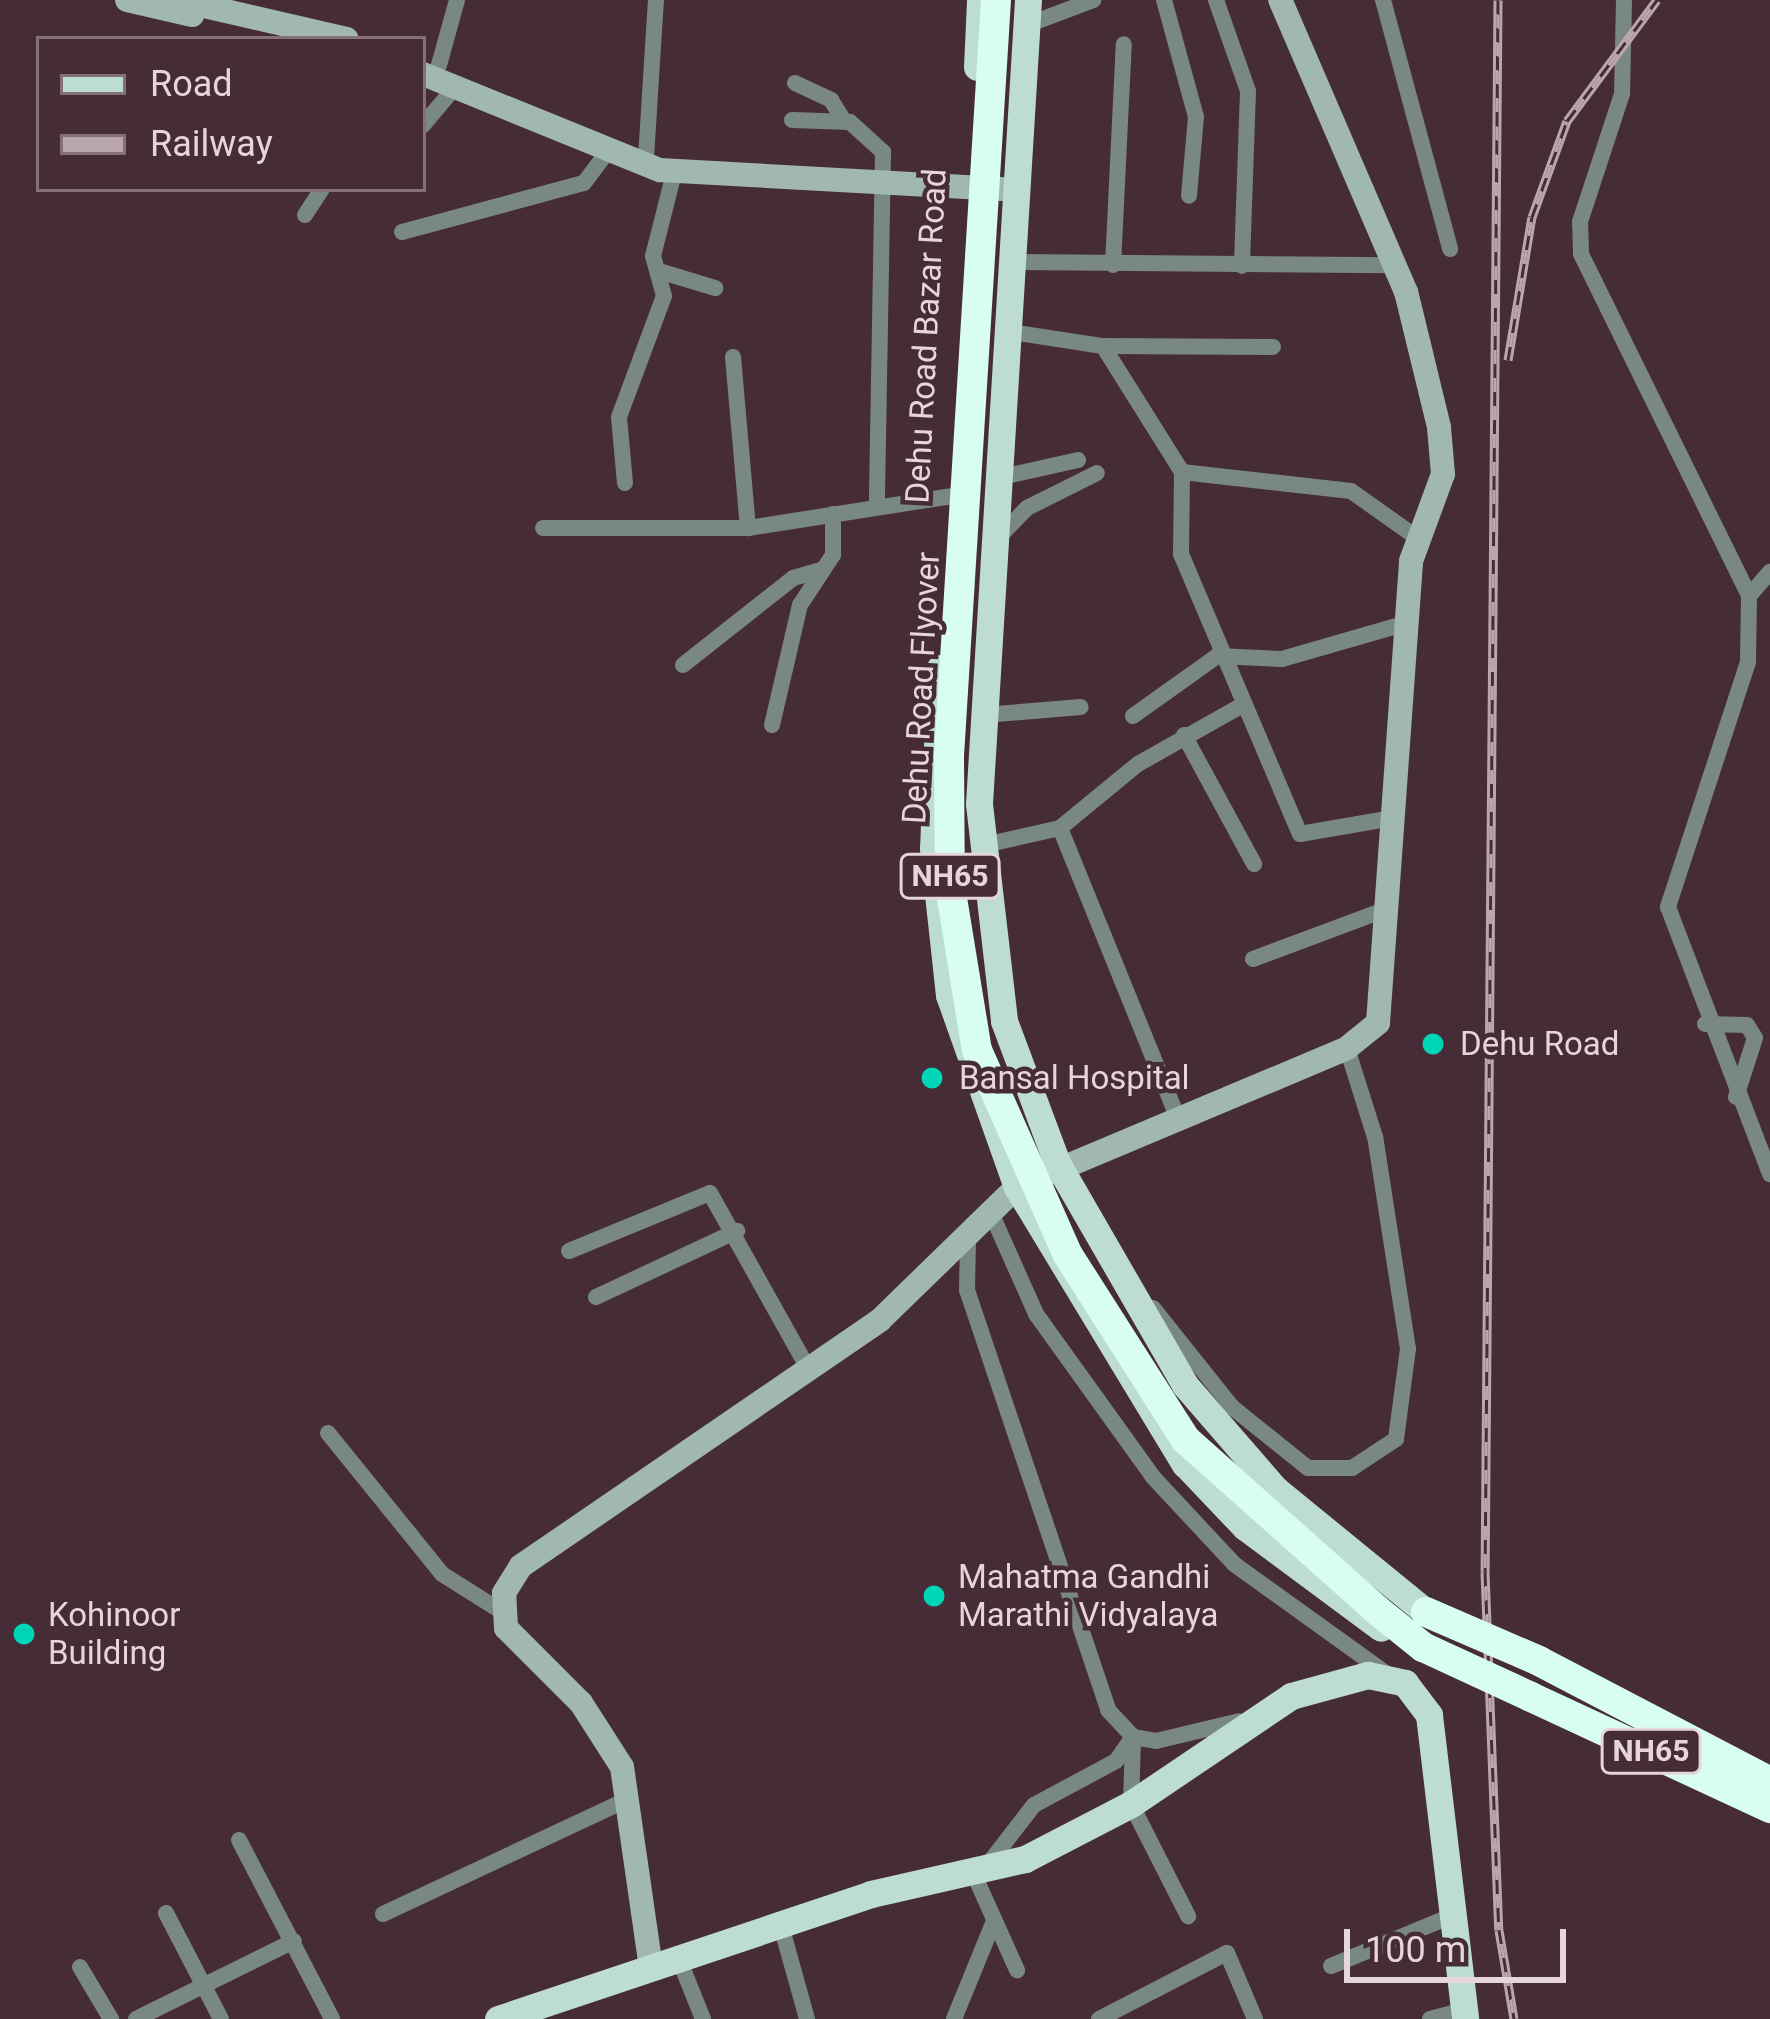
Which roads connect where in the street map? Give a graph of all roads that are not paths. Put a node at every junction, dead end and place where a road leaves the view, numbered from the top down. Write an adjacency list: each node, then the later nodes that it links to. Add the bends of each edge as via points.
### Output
1 (128, 0): 14 (street)
2 (458, 0): 17 (street)
3 (656, 0): 24 (street)
4 (980, 0): 27 (main road, Dehu Road Bazar Road)
5 (996, 0): 89 (highway, Dehu Road Flyover / NH65, bridge, via 949,756 950,886 977,1050 1068,1255 1185,1439)
6 (1093, 0): 13 (street)
7 (1164, 0): 30 (street, via 1196,116)
8 (1216, 0): 37 (street, via 1248,91)
9 (1280, 0): 36 (street)
10 (1383, 0): 33 (street)
11 (1624, 0): 58 (street, via 1622,94 1580,222 1581,254)
12 (194, 2): 14 (street)
13 (1023, 8): 28 (main road); 89 (highway, Dehu Road Flyover / NH65, via 968,757 983,994 1034,1143 1146,1353 1244,1478)
14 (279, 20): 15 (street)
15 (336, 36)
16 (1124, 44): 35 (street)
17 (428, 66): 19 (street); 24 (street)
18 (795, 83): 22 (street, via 831,100)
19 (456, 86): 21 (street); 23 (street)
20 (791, 120): 22 (street)
21 (426, 121)
22 (844, 121): 26 (street, via 879,144)
23 (608, 151): 25 (street); 32 (street, via 584,182)
24 (646, 158): 25 (street)
25 (684, 175): 26 (street); 38 (street)
26 (886, 185): 27 (street); 50 (street)
27 (972, 189): 28 (street); 49 (main road, Dehu Road Bazar Road)
28 (1019, 189): 34 (main road)
29 (320, 192): 31 (street)
30 (1189, 196)
31 (305, 215)
32 (402, 232)
33 (1450, 249)
34 (1015, 262): 35 (street); 40 (main road)
35 (1114, 265): 37 (street)
36 (1394, 265): 37 (street); 54 (street, via 1431,374 1443,474)
37 (1242, 266)
38 (659, 271): 39 (street); 48 (street, via 658,318 621,400)
39 (715, 288)
40 (1011, 332): 41 (street); 47 (main road)
41 (1102, 346): 42 (street); 45 (street)
42 (1273, 347)
43 (733, 357): 53 (street)
44 (1078, 460): 47 (street)
45 (1182, 472): 54 (street, via 1352,491); 60 (street, via 1175,527)
46 (1097, 473): 55 (street, via 1027,508)
47 (1002, 477): 55 (main road)
48 (625, 483)
49 (953, 496): 50 (street); 80 (main road, Dehu Road Bazar Road, via 932,748 939,920 962,1047)
50 (877, 507): 51 (street)
51 (833, 514): 53 (street); 56 (street)
52 (543, 528): 53 (street)
53 (748, 528)
54 (1416, 537): 59 (street)
55 (996, 541): 64 (main road)
56 (822, 569): 61 (street, via 793,578); 66 (street, via 792,628)
57 (1770, 572): 58 (street)
58 (1749, 596): 74 (street, via 1748,662 1668,907)
59 (1407, 623): 60 (street, via 1282,659); 68 (street)
60 (1217, 656): 62 (street); 65 (street)
61 (683, 664)
62 (1241, 706): 67 (street); 68 (street, via 1300,834)
63 (1081, 707): 64 (street)
64 (984, 715): 70 (main road)
65 (1133, 716)
66 (772, 725)
67 (1184, 735): 69 (street); 71 (street)
68 (1393, 818): 72 (street)
69 (1060, 828): 70 (street); 77 (street)
70 (980, 846): 78 (main road, via 1004,1021)
71 (1254, 864)
72 (1387, 909): 73 (street); 75 (street, via 1378,1023)
73 (1253, 959)
74 (1705, 1024): 76 (street); 76 (street, via 1747,1025 1755,1038)
75 (1347, 1048): 77 (street); 84 (street, via 1375,1137 1408,1348 1406,1416 1385,1452 1332,1471 1281,1450 1207,1381)
76 (1736, 1097): 79 (street)
77 (1176, 1112): 78 (street)
78 (1057, 1163): 80 (street); 84 (main road)
79 (1770, 1174)
80 (1017, 1187): 81 (street); 92 (main road, Dehu Road Bazar Road, via 1185,1464 1287,1562)
81 (992, 1215): 83 (street); 93 (street, via 1036,1314 1153,1477 1234,1564)
82 (736, 1231): 85 (street, via 710,1193); 86 (street); 87 (street)
83 (968, 1241): 87 (street); 95 (street, via 968,1290 1040,1513 1100,1693)
84 (1103, 1247): 91 (main road, via 1220,1432)
85 (569, 1251)
86 (596, 1297)
87 (808, 1368): 90 (street, via 539,1548)
88 (328, 1433): 90 (street, via 442,1574)
89 (1382, 1604): 91 (highway, Dehu Road Flyover / NH65); 92 (highway, Dehu Road Flyover / NH65)
90 (501, 1611): 97 (street, via 607,1734)
91 (1426, 1612): 96 (highway, Dehu Road Flyover / NH65, bridge)
92 (1423, 1648): 99 (highway, NH65, bridge)
93 (1388, 1676): 94 (main road, via 1311,1687); 105 (main road, via 1429,1714)
94 (1251, 1717): 95 (street, via 1181,1740); 98 (main road)
95 (1132, 1737): 98 (street); 101 (street, via 1116,1761 1034,1805)
96 (1770, 1782)
97 (626, 1800): 103 (street); 109 (street)
98 (1131, 1804): 101 (main road, via 1025,1859); 104 (street)
99 (1770, 1808)
100 (239, 1840): 108 (street)
101 (979, 1868): 106 (street); 107 (main road)
102 (166, 1913): 113 (street)
103 (383, 1914)
104 (1188, 1916)
105 (1451, 1916): 111 (street); 114 (main road)
106 (994, 1919): 112 (street); 122 (street)
107 (779, 1922): 109 (main road); 121 (street)
108 (294, 1941): 113 (street); 118 (street)
109 (663, 1957): 119 (main road); 120 (street)
110 (80, 1966): 115 (street)
111 (1330, 1966)
112 (1017, 1970)
113 (205, 1985): 116 (street); 117 (street)
114 (1465, 2014): 125 (street)
115 (111, 2019)
116 (136, 2019)
117 (221, 2019)
118 (332, 2019)
119 (498, 2019)
120 (704, 2019)
121 (807, 2019)
122 (954, 2019)
123 (1099, 2019): 124 (street, via 1227,1953)
124 (1256, 2019)
125 (1430, 2019)

